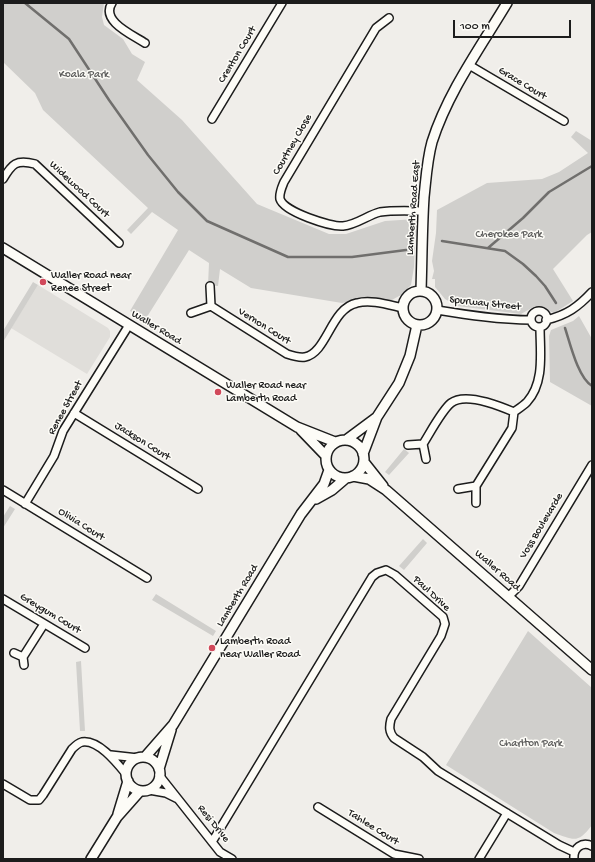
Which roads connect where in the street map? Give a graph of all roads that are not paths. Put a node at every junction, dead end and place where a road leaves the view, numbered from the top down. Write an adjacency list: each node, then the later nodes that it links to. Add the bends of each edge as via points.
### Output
1 (112, 3): 5 (street, via 109,15 114,23)
2 (282, 3): 7 (street, Crenton Court)
3 (507, 3): 6 (street, Lamberth Road East)
4 (389, 18): 10 (street, Courtney Close, via 376,28 332,101 284,182 280,199 287,208 326,224 341,226 382,212)
5 (145, 43)
6 (469, 65): 8 (street, Grace Court); 10 (street, Lamberth Road East, via 454,90 432,144 426,173)
7 (212, 118)
8 (564, 121)
9 (3, 179): 11 (street, Widewood Court, via 17,162 35,164)
10 (423, 211): 14 (street, Lamberth Road East)
11 (119, 243)
12 (3, 248): 22 (street, Waller Road)
13 (210, 286): 16 (street)
14 (421, 291): 17 (street, via 411,294); 18 (street, via 431,295)
15 (592, 292): 21 (street, via 572,310)
16 (211, 306): 17 (street, Vernon Court, via 287,354 298,358 307,357 317,350 342,311 350,305 368,302); 19 (street)
17 (403, 308): 23 (street, via 407,319)
18 (437, 310): 20 (street, Spurway Street); 23 (street, via 436,315 428,323)
19 (191, 313)
20 (531, 320): 21 (street, Spurway Street, via 533,314 539,312 544,314); 24 (street, Spurway Street, via 534,325)
21 (546, 320): 24 (street)
22 (129, 325): 26 (street, Renee Street); 28 (street, Waller Road)
23 (417, 325): 27 (street, via 410,356 402,376)
24 (540, 327): 25 (street, via 540,370 537,384 526,403)
25 (514, 412): 31 (street, via 482,401 454,401 447,407); 39 (street, via 512,428)
26 (74, 413): 40 (street, Jackson Court); 46 (street, Renee Street, via 63,431 54,456)
27 (377, 416): 29 (street); 34 (street)
28 (297, 427): 30 (street, Waller Road); 33 (street, Waller Road)
29 (346, 440): 30 (street); 34 (street, via 357,444)
30 (335, 442): 33 (street)
31 (423, 444): 32 (street); 35 (street)
32 (408, 445)
33 (326, 456): 37 (street)
34 (364, 458): 38 (street, via 362,468); 43 (street, Waller Road)
35 (426, 459)
36 (592, 465): 48 (street, Voss Boulevarde, via 519,586)
37 (329, 470): 38 (street, via 339,478); 44 (street, Lamberth Road)
38 (349, 477): 43 (street, Waller Road, via 369,479); 44 (street, Lamberth Road)
39 (476, 486): 41 (street); 45 (street)
40 (198, 489)
41 (458, 489)
42 (3, 490): 46 (street, Olivia Court)
43 (386, 490): 48 (street, Waller Road)
44 (313, 501): 54 (street, Lamberth Road, via 302,514)
45 (476, 503)
46 (26, 504): 47 (street, Olivia Court)
47 (147, 578)
48 (508, 597): 53 (street, Waller Road)
49 (3, 599): 50 (street, Greygum Court)
50 (44, 624): 51 (street, Greygum Court); 52 (street, via 23,661)
51 (85, 648)
52 (14, 653)
53 (592, 670)
54 (173, 725): 56 (street, Lamberth Road); 57 (street, Lamberth Road)
55 (111, 755): 56 (street); 58 (street); 59 (street, via 92,743 78,743 39,800 30,800)
56 (142, 758): 57 (street, via 154,761); 58 (street, Lamberth Road, via 129,764)
57 (159, 772): 60 (street, Lamberth Road, via 156,784); 61 (street, Resi Drive)
58 (127, 778): 60 (street, via 130,786); 64 (street, Lamberth Road)
59 (3, 784)
60 (144, 790): 61 (street, Resi Drive, via 166,793); 64 (street, Lamberth Road)
61 (180, 800): 65 (street, Resi Drive)
62 (318, 807): 70 (street, Tahlee Court, via 394,854)
63 (507, 813): 65 (street, Paul Drive, via 438,771 391,734 391,719 446,624 442,617 386,570 372,577); 67 (street, Paul Drive); 71 (street)
64 (117, 818): 68 (street, Lamberth Road)
65 (212, 842): 69 (street, Resi Drive, via 220,852)
66 (592, 845): 67 (street, via 579,846)
67 (574, 856)
68 (91, 859)
69 (232, 859)
70 (419, 859)
71 (478, 859)

